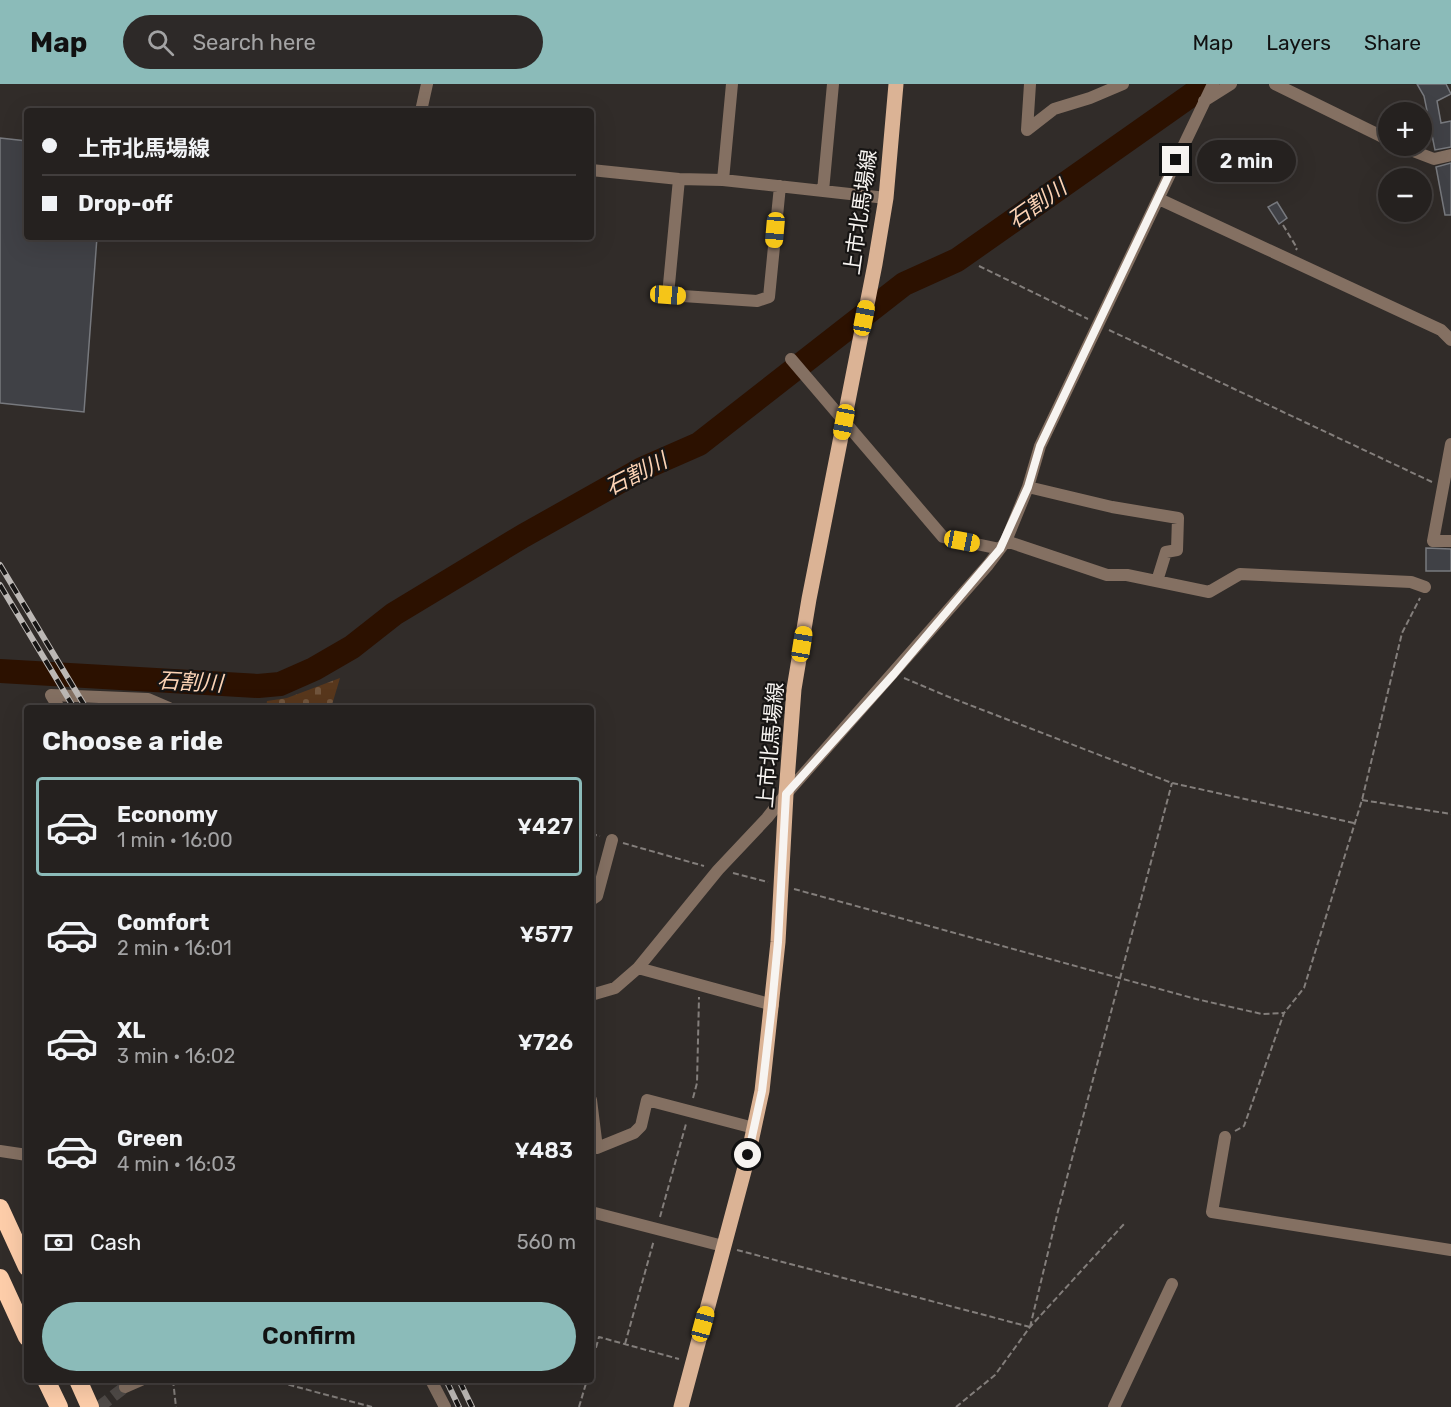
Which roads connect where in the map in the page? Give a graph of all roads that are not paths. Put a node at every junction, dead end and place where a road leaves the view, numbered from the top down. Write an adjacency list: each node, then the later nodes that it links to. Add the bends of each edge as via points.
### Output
1 (427, 84): 11 (street)
2 (732, 84): 17 (street)
3 (833, 84): 19 (street)
4 (896, 84): 20 (main road, 上市北馬場線)
5 (1030, 84): 6 (street, via 1027,130 1054,109)
6 (1123, 84)
7 (1231, 84): 10 (street)
8 (1275, 84): 12 (street)
9 (1211, 87): 10 (street)
10 (1203, 101): 21 (street)
11 (422, 108)
12 (1378, 135)
13 (1451, 155): 14 (street, via 1434,159)
14 (1426, 156)
15 (594, 170): 16 (street)
16 (679, 179): 17 (street); 18 (street, via 668,295 757,301 769,297)
17 (723, 180): 18 (street)
18 (780, 186): 19 (street)
19 (823, 191): 20 (street)
20 (886, 198): 24 (main road, 上市北馬場線)
21 (1159, 199): 22 (street, via 1441,330); 26 (street, via 1040,446)
22 (1451, 340)
23 (791, 359): 24 (street)
24 (844, 422): 28 (street, via 943,537); 33 (main road, 上市北馬場線, via 794,690)
25 (1450, 450): 27 (street, via 1433,541)
26 (1028, 487): 28 (street); 29 (street, via 1178,518 1178,550 1166,552)
27 (1451, 541)
28 (1003, 545): 29 (street, via 1107,575); 33 (street)
29 (1157, 581): 30 (street, via 1209,592 1240,574 1411,582)
30 (1425, 587)
31 (57, 705): 32 (street, via 51,695 148,699)
32 (162, 705)
33 (786, 794): 36 (street); 38 (main road, 上市北馬場線)
34 (612, 840): 35 (street)
35 (594, 898)
36 (638, 968): 37 (street, via 615,988); 38 (street)
37 (594, 994)
38 (772, 1005): 39 (main road, 上市北馬場線)
39 (754, 1128): 42 (street, via 647,1100 641,1126 634,1134); 46 (main road, 上市北馬場線)
40 (1225, 1137): 47 (street, via 1212,1212)
41 (0, 1151): 43 (street)
42 (594, 1151)
43 (24, 1155)
44 (0, 1208): 48 (highway)
45 (594, 1213): 46 (street)
46 (723, 1246): 60 (main road, 上市北馬場線)
47 (1451, 1250)
48 (24, 1260)
49 (0, 1278): 51 (highway)
50 (1173, 1284): 61 (street)
51 (24, 1330)
52 (47, 1383): 57 (highway)
53 (79, 1383): 58 (highway)
54 (134, 1383): 56 (street)
55 (433, 1383): 59 (street)
56 (125, 1387)
57 (59, 1407)
58 (90, 1407)
59 (445, 1407)
60 (681, 1407)
61 (1114, 1407)

